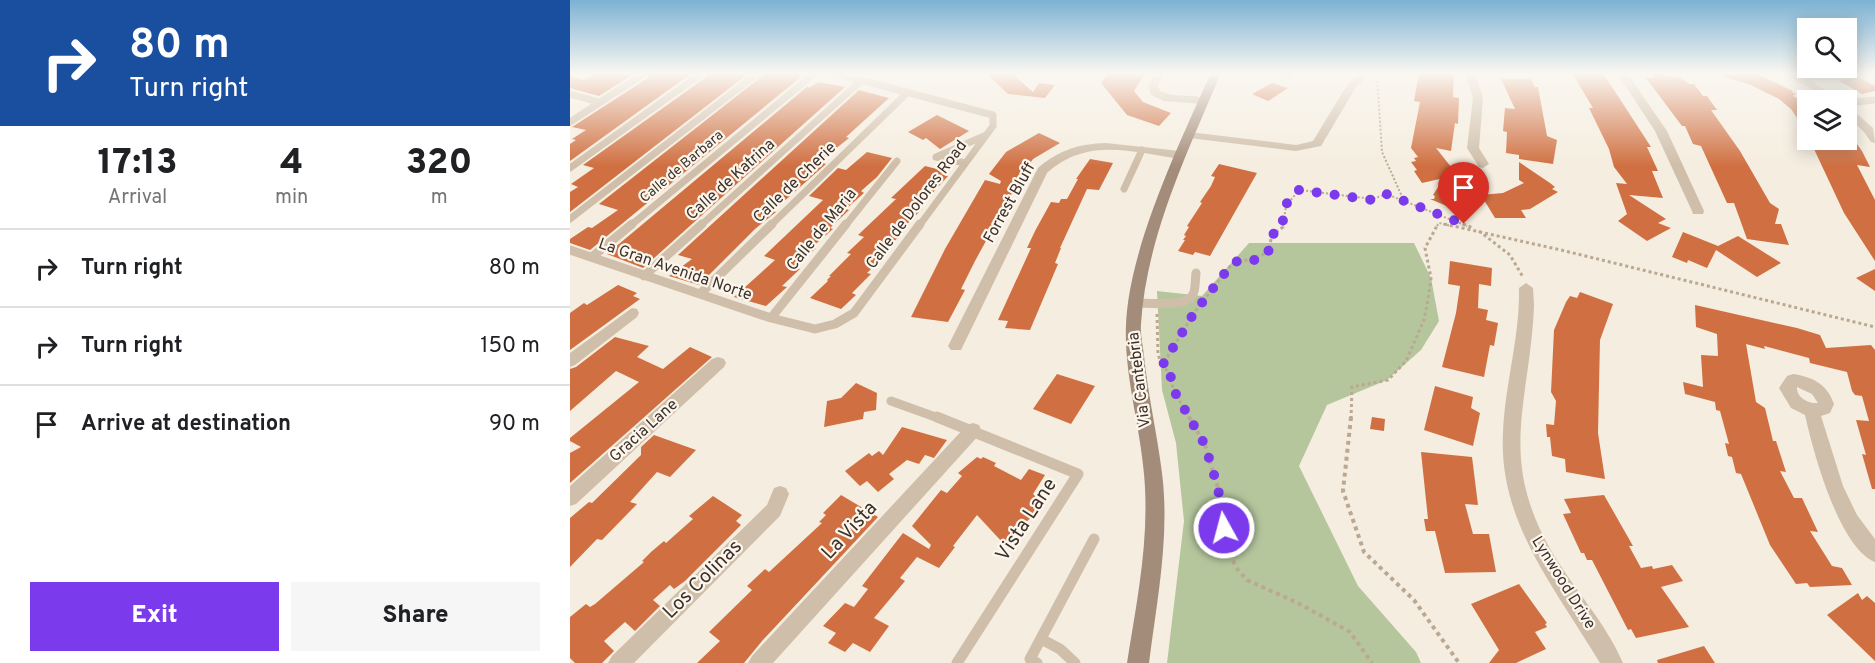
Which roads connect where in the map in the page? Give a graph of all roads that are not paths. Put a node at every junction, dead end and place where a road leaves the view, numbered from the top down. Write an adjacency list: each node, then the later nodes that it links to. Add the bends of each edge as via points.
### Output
1 (596, 104): 13 (lane)
2 (659, 104): 22 (lane)
3 (718, 104): 25 (lane)
4 (778, 104): 27 (lane, Calle de Barbara)
5 (835, 104): 29 (lane, Calle de Katrina)
6 (896, 104): 31 (lane, Calle de Cherie)
7 (952, 104): 14 (lane, Calle de Dolores Road, via 993,115 993,126)
8 (1203, 104): 15 (main road, Via Cantebria)
9 (1341, 104): 15 (street, via 1312,147)
10 (1477, 104): 21 (street, via 1473,148)
11 (1643, 104): 24 (street, via 1661,131)
12 (1857, 118): 16 (street)
13 (570, 122)
14 (987, 134): 20 (lane, Calle de Dolores Road); 20 (lane, via 936,157)
15 (1189, 135): 18 (main road, Via Cantebria)
16 (1875, 140)
17 (1142, 150): 18 (street, Forrest Bluff); 23 (lane); 35 (street, Forrest Bluff, via 1087,148 1067,153 1042,171)
18 (1180, 155): 32 (main road, Via Cantebria, via 1142,270)
19 (897, 161): 34 (lane, Calle de Maria)
20 (965, 163): 34 (lane, Calle de Dolores Road, via 854,313 815,329)
21 (1483, 164)
22 (570, 168)
23 (1124, 189)
24 (1698, 211)
25 (570, 219)
26 (570, 249): 27 (lane, La Gran Avenida Norte)
27 (592, 257): 29 (lane, La Gran Avenida Norte)
28 (1196, 273): 32 (lane, via 1189,299 1180,303)
29 (644, 276): 31 (lane, La Gran Avenida Norte)
30 (1526, 288): 52 (street, Lynwood Drive, via 1528,310 1510,435 1514,489 1537,548)
31 (700, 294): 34 (lane, La Gran Avenida Norte)
32 (1136, 303): 51 (main road, Via Cantebria, via 1133,326 1153,474 1156,533)
33 (632, 312): 36 (street)
34 (771, 318)
35 (956, 346)
36 (570, 361)
37 (718, 363): 42 (street, Gracia Lane)
38 (891, 401): 40 (lane, Vista Lane)
39 (1812, 411): 44 (street, via 1832,485 1860,537)
40 (973, 430): 47 (street, La Vista); 48 (lane, Vista Lane, via 1078,474)
41 (780, 494): 46 (street, Los Colinas, via 774,510)
42 (570, 498)
43 (1094, 539): 45 (lane)
44 (1875, 553)
45 (1041, 639): 49 (lane, via 1030,659); 50 (lane)
46 (619, 663)
47 (759, 663)
48 (957, 663)
49 (1037, 663)
50 (1075, 663)
51 (1138, 663)
52 (1612, 663)

